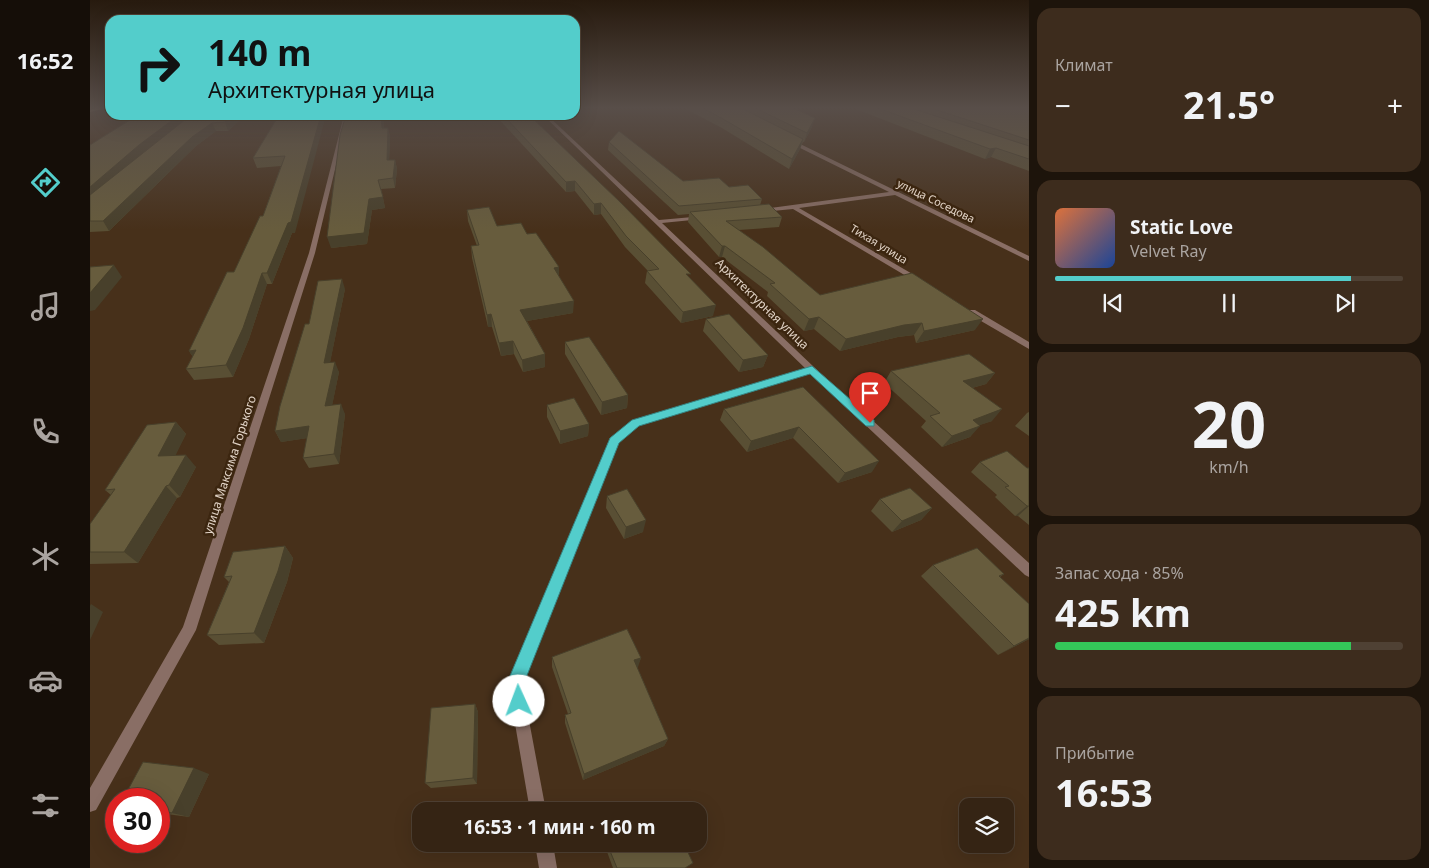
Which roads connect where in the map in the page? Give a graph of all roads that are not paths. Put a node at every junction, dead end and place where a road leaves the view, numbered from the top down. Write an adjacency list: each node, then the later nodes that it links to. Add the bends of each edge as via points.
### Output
1 (338, 149): 16 (street, улица Максима Горького, via 312,253 189,630)
2 (580, 149): 8 (street, Архитектурная улица)
3 (806, 149): 4 (street, улица Соседова)
4 (896, 193): 5 (street); 9 (street, улица Соседова)
5 (795, 208): 6 (street); 10 (street, Тихая улица)
6 (756, 212)
7 (707, 217): 8 (street)
8 (658, 222): 13 (street, Архитектурная улица)
9 (1029, 259)
10 (928, 287)
11 (962, 306): 12 (street)
12 (1029, 346)
13 (812, 370): 14 (street, Архитектурная улица); 15 (street, via 636,423 614,441 515,683)
14 (1029, 571)
15 (536, 802)
16 (90, 804)
17 (545, 852): 18 (street)
18 (548, 868)

